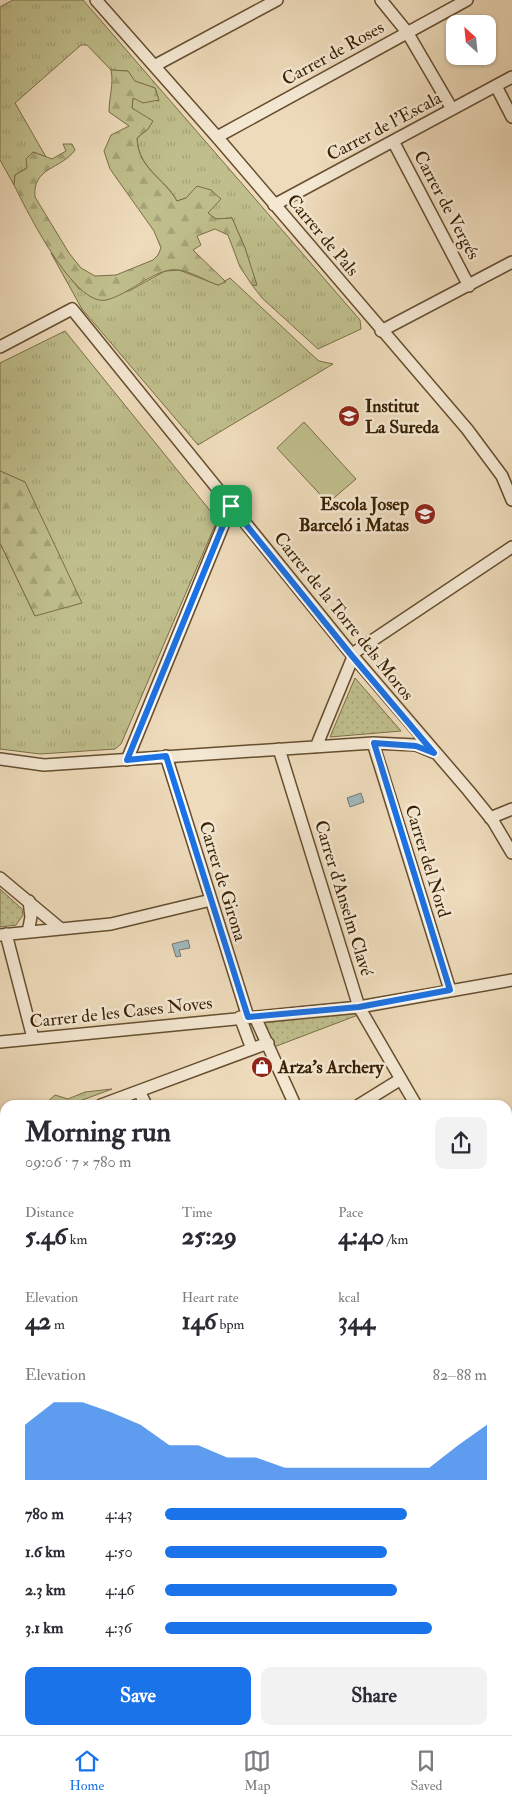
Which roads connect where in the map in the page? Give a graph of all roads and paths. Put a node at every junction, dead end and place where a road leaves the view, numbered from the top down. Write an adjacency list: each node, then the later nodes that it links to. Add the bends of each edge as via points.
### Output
1 (96, 0): 6 (street, Carrer de Pals)
2 (277, 0): 6 (street)
3 (382, 0): 5 (street)
4 (467, 0): 5 (street, Carrer de Roses)
5 (408, 32): 9 (street); 11 (street, Carrer de Roses)
6 (154, 66): 11 (street, Carrer de Pals)
7 (512, 78): 8 (street, Carrer de l'Escala)
8 (496, 86): 9 (street, Carrer de l'Escala); 10 (street)
9 (452, 108): 12 (street, Carrer de l'Escala)
10 (512, 117)
11 (217, 137): 13 (street, Carrer de Pals)
12 (393, 141): 13 (street, Carrer de l'Escala); 15 (street, Carrer de Vergés)
13 (274, 205): 16 (street, Carrer de Pals)
14 (512, 262): 15 (street)
15 (469, 286): 16 (street)
16 (381, 331): 18 (street, Carrer de Pals)
17 (0, 347): 20 (street, Carrer de la Torre dels Moros, via 72,309)
18 (507, 474): 19 (street, Carrer de Pals)
19 (512, 500)
20 (231, 506): 22 (street, Carrer de la Torre dels Moros); 29 (street)
21 (512, 547): 22 (street, via 363,645)
22 (352, 656): 24 (street); 26 (street, Carrer de la Torre dels Moros)
23 (374, 743): 24 (street); 26 (street, via 416,746); 40 (street, Carrer del Nord)
24 (316, 747): 25 (street)
25 (279, 749): 27 (street); 41 (street, Carrer d'Anselm Clavé)
26 (434, 753): 31 (street, Carrer de la Torre dels Moros)
27 (166, 756): 29 (street); 34 (street, Carrer de Girona)
28 (0, 759): 29 (street, via 44,765)
29 (127, 760)
30 (512, 810): 31 (street)
31 (490, 818): 32 (street, Carrer de la Torre dels Moros)
32 (512, 853)
33 (0, 878): 35 (street)
34 (211, 900): 36 (street, via 110,924); 42 (street, Carrer de Girona)
35 (29, 901): 36 (street); 37 (street, via 31,917)
36 (61, 929): 37 (street)
37 (28, 932): 38 (street)
38 (3, 934): 43 (street)
39 (512, 980): 40 (street, Carrer de les Cases Noves)
40 (450, 990): 41 (street, Carrer de les Cases Noves)
41 (359, 1007): 42 (street, Carrer de les Cases Noves); 47 (street, Carrer d'Anselm Clavé)
42 (248, 1017): 43 (street, Carrer de les Cases Noves); 45 (street, Carrer de Girona); 46 (street)
43 (33, 1038): 44 (street, Carrer de les Cases Noves)
44 (0, 1042)
45 (268, 1042): 46 (street); 51 (street, Carrer de Girona, via 271,1056)
46 (252, 1049): 48 (street)
47 (401, 1079): 52 (street); 53 (street, Carrer d'Anselm Clavé)
48 (139, 1091): 49 (street); 50 (street)
49 (115, 1100)
50 (144, 1100)
51 (293, 1100)
52 (367, 1100)
53 (413, 1100)

